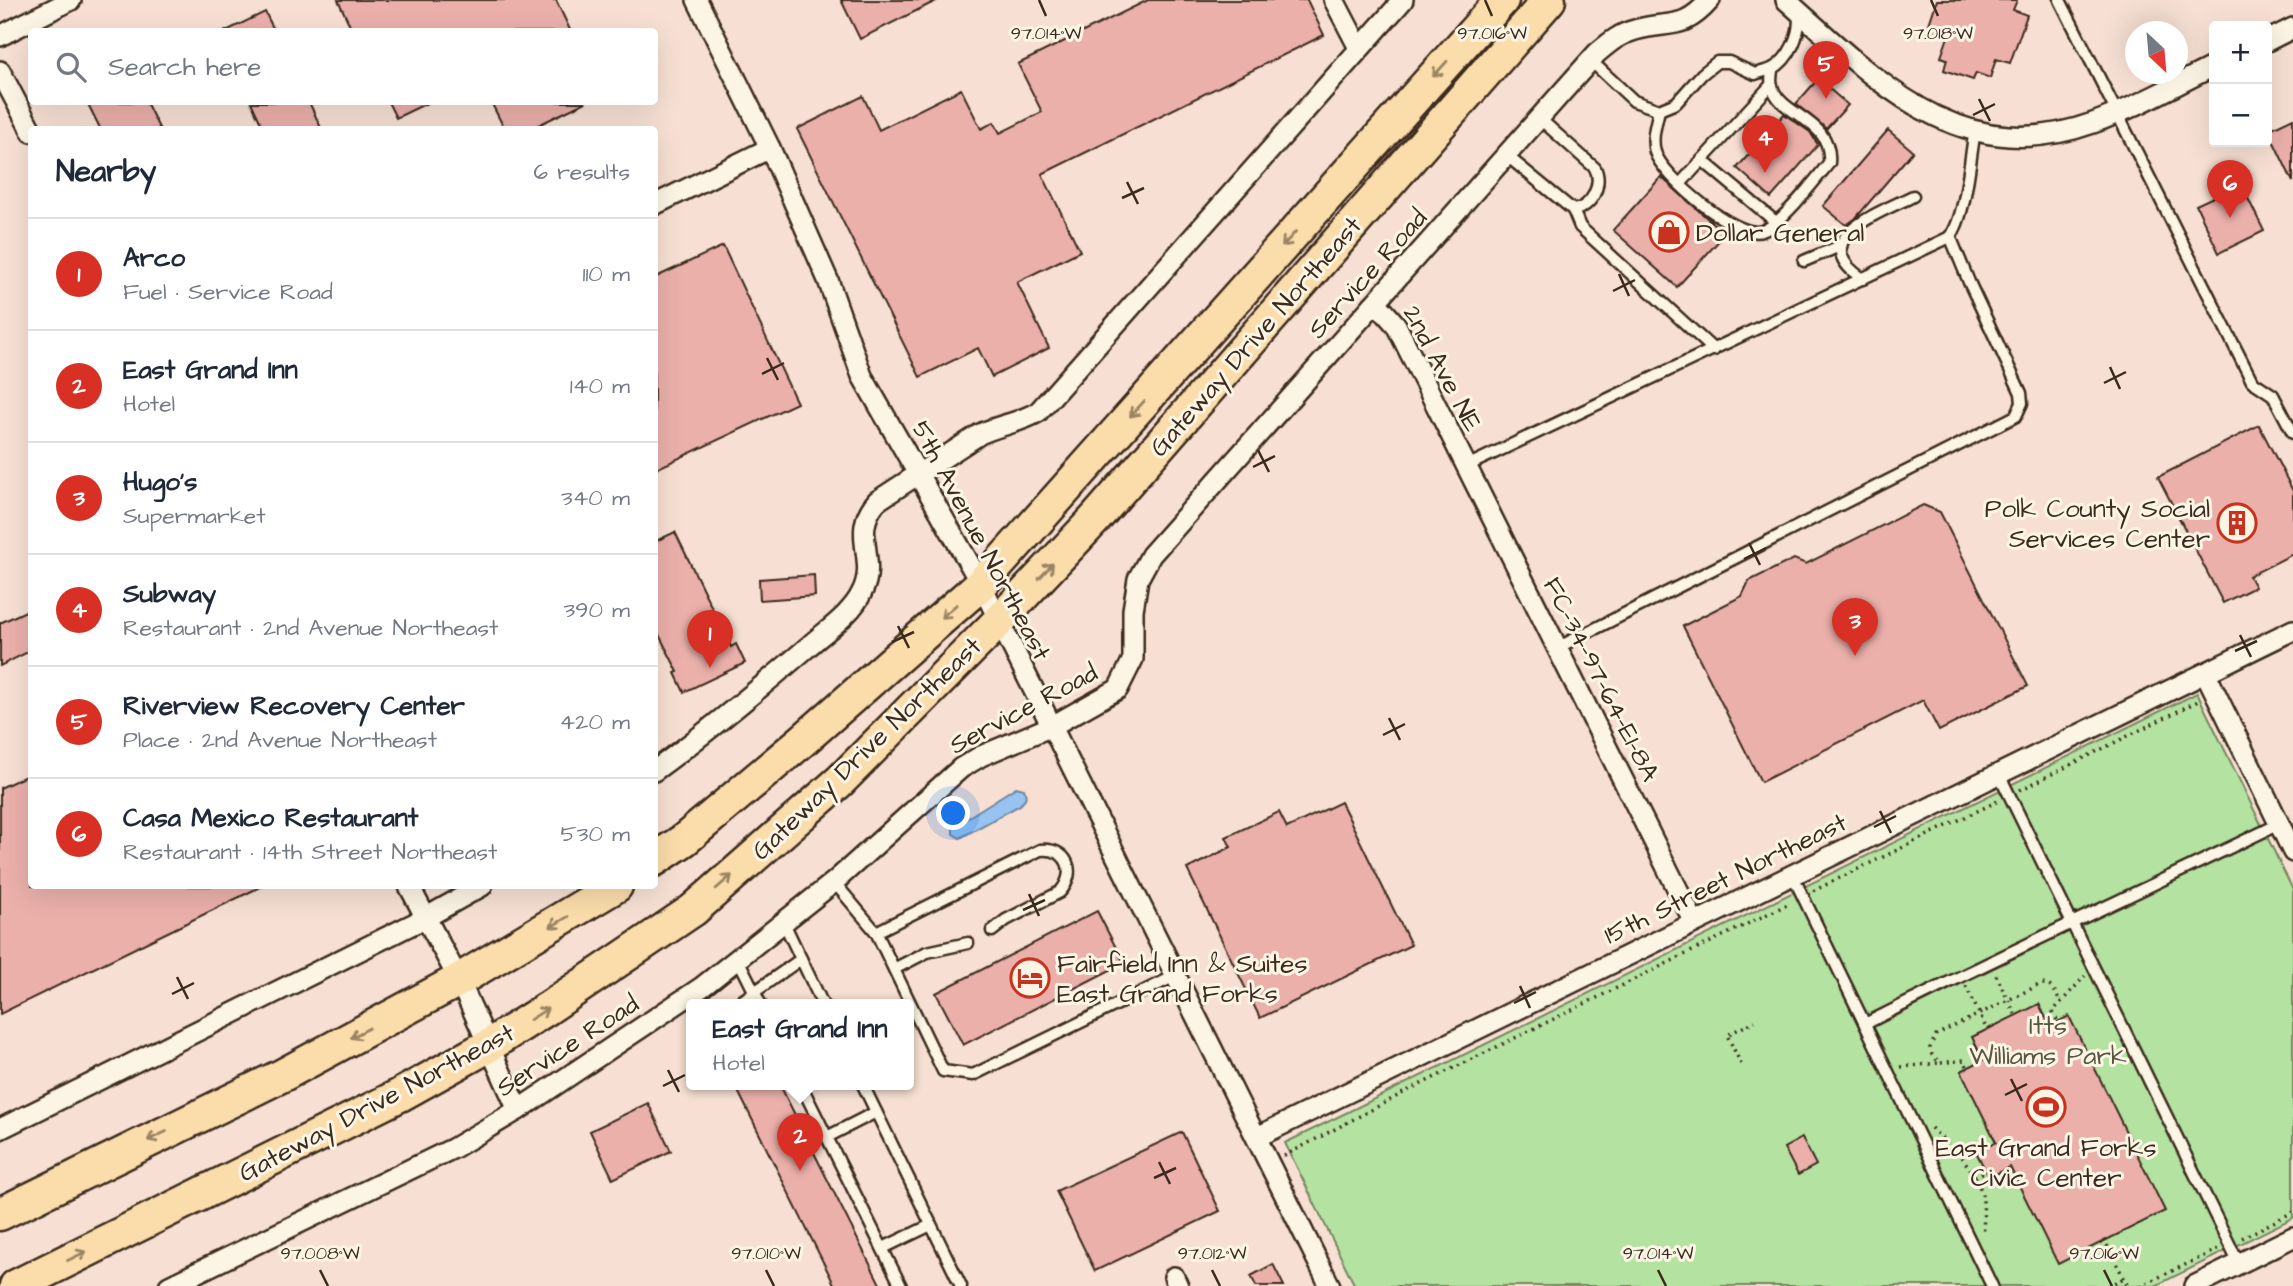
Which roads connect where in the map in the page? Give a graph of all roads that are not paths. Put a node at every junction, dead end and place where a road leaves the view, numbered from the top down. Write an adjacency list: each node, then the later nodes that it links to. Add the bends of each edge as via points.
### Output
1 (71, 0): 11 (street)
2 (697, 0): 24 (street, 5th Avenue Northeast)
3 (1334, 0): 13 (street)
4 (1403, 0): 13 (street)
5 (1502, 0): 41 (highway, Gateway Drive Northeast, one-way to 41)
6 (1549, 0): 42 (highway, Gateway Drive Northeast, one-way to 6, via 1095,519)
7 (1710, 0): 14 (street, Service Road, via 1684,23 1637,29 1617,37)
8 (2060, 0): 20 (lane)
9 (1792, 5): 16 (lane, via 1800,22 1797,36); 23 (street, via 1904,100 1954,125)
10 (2293, 28): 12 (street)
11 (0, 36)
12 (2272, 38)
13 (1359, 48): 40 (street, via 1038,412 979,434)
14 (1590, 60): 19 (lane, via 1634,101); 21 (street, Service Road)
15 (2209, 68): 20 (street)
16 (1772, 69): 18 (lane); 19 (lane, via 1755,74 1729,62 1717,62 1676,103)
17 (0, 71): 22 (street)
18 (1771, 85): 26 (lane); 31 (lane, via 1779,98 1824,136 1830,156 1829,163)
19 (1659, 110): 27 (lane, via 1655,154)
20 (2116, 114): 23 (street, via 2038,135); 38 (lane, via 2252,381 2273,395)
21 (1539, 118): 25 (street, Service Road); 30 (lane, via 1595,168 1599,177 1597,190 1580,209)
22 (29, 126)
23 (1975, 130): 32 (lane, via 1961,212)
24 (770, 148): 29 (street); 40 (street, 5th Avenue Northeast, via 828,281 862,376)
25 (1506, 155): 30 (lane); 36 (street, Service Road)
26 (1702, 160): 27 (lane); 31 (lane)
27 (1680, 184): 31 (lane, via 1735,227 1760,232)
28 (1913, 196): 33 (lane, via 1855,226)
29 (658, 203)
30 (1573, 210): 37 (lane, via 1580,227)
31 (1777, 222)
32 (1950, 236): 35 (lane); 44 (lane, via 2021,393 2016,416)
33 (1840, 246): 34 (lane); 35 (lane, via 1846,264)
34 (1804, 261)
35 (1863, 279): 37 (lane)
36 (1373, 305): 39 (street, 2nd Ave NE, via 1396,325); 46 (street, Service Road, via 1152,555 1138,579 1133,659 1118,689)
37 (1714, 350): 39 (lane, via 1471,464)
38 (2293, 433)
39 (1463, 460): 44 (street, FC-34-97-64-E1-8A)
40 (917, 474): 41 (street, 5th Avenue Northeast); 47 (street, via 885,494 866,516 867,581 856,602 790,663)
41 (981, 584): 42 (street, 5th Avenue Northeast); 51 (highway, Gateway Drive Northeast, one-way to 51, via 791,750)
42 (998, 622): 46 (street, 5th Avenue Northeast); 78 (highway, Gateway Drive Northeast, one-way to 42, via 693,910 840,780)
43 (2293, 630): 45 (street, 15th Street Northeast)
44 (1557, 648): 58 (street, FC-34-97-64-E1-8A)
45 (2210, 683): 48 (street, 15th Street Northeast); 49 (street)
46 (1052, 726): 53 (street, Service Road, via 961,768); 67 (street, 5th Avenue Northeast)
47 (658, 768)
48 (1999, 774): 52 (street, 15th Street Northeast); 60 (lane)
49 (2279, 824): 50 (street); 60 (lane)
50 (2293, 852)
51 (658, 857)
52 (1792, 874): 58 (street, 15th Street Northeast); 77 (lane)
53 (834, 882): 59 (street, Service Road); 62 (lane)
54 (410, 889): 57 (street)
55 (477, 889): 57 (street)
56 (611, 889): 68 (highway, one-way to 68)
57 (425, 918): 68 (street); 83 (street)
58 (1694, 922): 85 (street, 15th Street Northeast)
59 (784, 923): 64 (street, Service Road); 65 (lane)
60 (2073, 924): 77 (lane); 90 (lane)
61 (992, 931): 62 (lane, via 1060,892 1070,876 1061,853 1040,850)
62 (876, 932): 66 (lane)
63 (968, 943): 66 (lane, via 927,952)
64 (738, 959): 69 (lane); 70 (street, Service Road)
65 (801, 959): 69 (lane); 73 (lane)
66 (894, 969): 74 (lane)
67 (1177, 975): 76 (lane, via 974,1075 943,1071); 85 (street, 5th Avenue Northeast)
68 (459, 980): 78 (street); 86 (highway, one-way to 86, via 283,1075)
69 (755, 992): 71 (lane); 72 (lane)
70 (695, 999)
71 (745, 999)
72 (758, 999)
73 (820, 999)
74 (908, 999)
75 (686, 1005): 81 (street, Service Road)
76 (914, 1011)
77 (1865, 1024): 96 (lane)
78 (488, 1046): 81 (street); 91 (highway, Gateway Drive Northeast, one-way to 78, via 400,1095)
79 (804, 1090): 84 (lane)
80 (865, 1090): 82 (lane)
81 (517, 1110): 92 (street, Service Road, via 454,1148)
82 (876, 1112): 84 (lane); 87 (lane)
83 (0, 1129)
84 (827, 1137): 89 (lane)
85 (1257, 1137): 95 (street, 5th Avenue Northeast)
86 (0, 1214)
87 (931, 1225): 89 (lane); 94 (lane)
88 (2293, 1237): 90 (street)
89 (883, 1248): 93 (lane)
90 (2239, 1264): 97 (street)
91 (16, 1286)
92 (169, 1286)
93 (901, 1286)
94 (961, 1286)
95 (1330, 1286)
96 (1992, 1286)
97 (2194, 1286)

